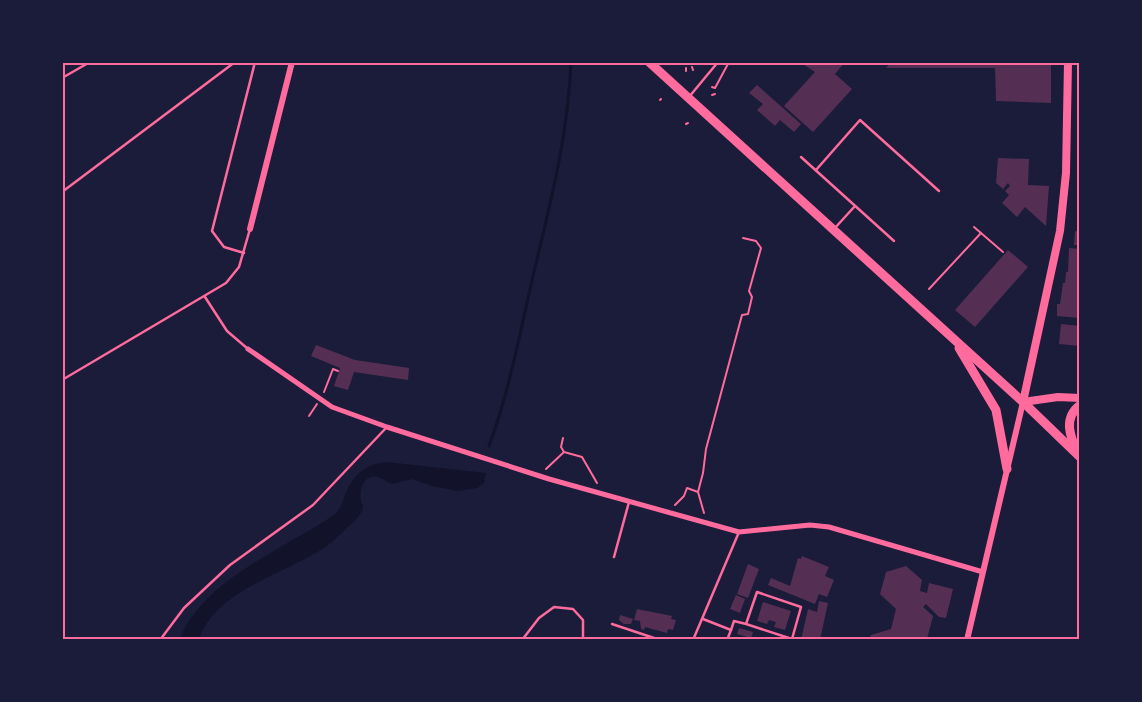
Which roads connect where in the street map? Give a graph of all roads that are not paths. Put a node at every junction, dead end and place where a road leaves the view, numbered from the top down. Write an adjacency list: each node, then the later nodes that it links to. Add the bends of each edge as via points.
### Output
1 (90, 62): 8 (lane)
2 (235, 62): 13 (lane)
3 (255, 62): 18 (lane, via 212,231 224,247)
4 (292, 62): 15 (street)
5 (649, 62): 9 (main road)
6 (718, 62): 9 (lane)
7 (1068, 62): 24 (main road, via 1066,173 1060,231)
8 (62, 78)
9 (688, 98): 16 (main road)
10 (801, 156): 11 (lane)
11 (816, 170): 12 (lane, via 860,120); 14 (lane)
12 (939, 190)
13 (62, 192)
14 (855, 206): 16 (lane); 17 (lane)
15 (250, 229): 18 (lane)
16 (834, 230): 20 (main road)
17 (894, 241)
18 (244, 253): 19 (lane, via 232,278)
19 (205, 297): 21 (lane, via 227,332); 22 (lane)
20 (953, 340): 24 (main road); 28 (main road, via 996,410)
21 (248, 349): 26 (street, via 332,407)
22 (62, 380)
23 (1080, 398): 24 (main road, via 1058,397)
24 (1022, 402): 27 (main road); 28 (street)
25 (1080, 405): 27 (main road, via 1072,413 1069,425 1069,434)
26 (387, 427): 29 (street); 38 (lane, via 313,505 216,577 184,608)
27 (1079, 457)
28 (1007, 469): 32 (street)
29 (629, 502): 30 (street); 31 (lane)
30 (739, 532): 32 (street, via 828,526); 33 (lane)
31 (614, 557)
32 (982, 572): 44 (street)
33 (703, 619): 36 (lane); 42 (lane)
34 (612, 624): 41 (lane)
35 (746, 624): 36 (lane, via 734,621); 37 (lane); 37 (lane, via 758,592 802,607)
36 (731, 630): 43 (lane)
37 (792, 639)
38 (160, 640)
39 (522, 640): 40 (lane, via 539,618 554,607 573,609 583,620)
40 (583, 640)
41 (660, 640)
42 (693, 640)
43 (727, 640)
44 (967, 640)

